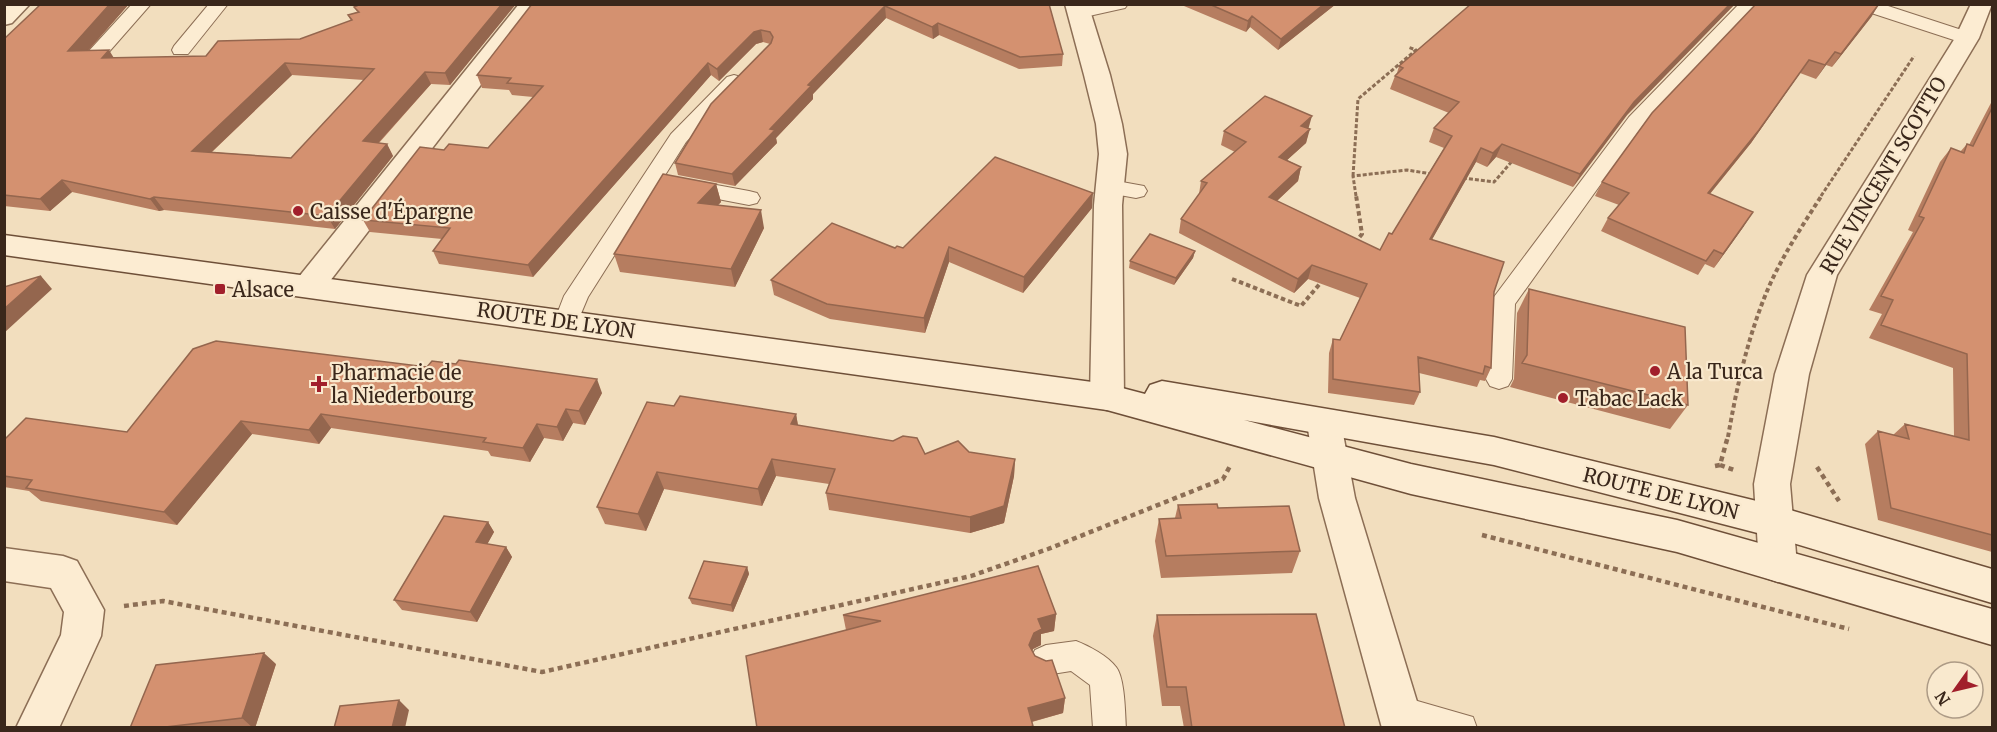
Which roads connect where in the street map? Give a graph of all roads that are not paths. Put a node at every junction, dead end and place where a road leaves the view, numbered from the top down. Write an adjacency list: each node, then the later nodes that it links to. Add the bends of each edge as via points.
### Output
1 (19, 4): 10 (street)
2 (142, 4): 13 (lane)
3 (219, 4): 12 (lane)
4 (532, 4): 18 (street)
5 (1119, 4): 9 (lane)
6 (1750, 4): 20 (lane, via 1636,121 1503,303)
7 (1862, 4): 11 (lane)
8 (1983, 4): 11 (street, RUE VINCENT SCOTTO)
9 (1078, 9): 21 (street, via 1124,189 1108,206)
10 (4, 18)
11 (1967, 38): 23 (street, RUE VINCENT SCOTTO, via 1822,274 1792,374 1772,483)
12 (181, 50)
13 (94, 57)
14 (748, 66): 15 (lane, via 678,138)
15 (651, 179): 16 (lane); 19 (lane, via 576,296)
16 (749, 198)
17 (4, 245): 18 (street, ROUTE DE LYON)
18 (309, 286): 19 (street, ROUTE DE LYON)
19 (566, 322): 21 (street, ROUTE DE LYON)
20 (1498, 379)
21 (1107, 397): 22 (street, ROUTE DE LYON)
22 (1327, 441): 23 (street, ROUTE DE LYON, via 1494,451); 25 (street, ROUTE DE LYON, via 1516,502 1658,531); 29 (street, via 1337,498)
23 (1773, 521): 25 (street, RUE VINCENT SCOTTO); 26 (street, ROUTE DE LYON)
24 (4, 564): 30 (street, via 63,573 84,610 81,636)
25 (1778, 566): 27 (street, ROUTE DE LYON)
26 (1992, 586)
27 (1992, 627)
28 (1046, 660): 31 (lane, via 1076,656 1105,676)
29 (1402, 720): 32 (lane)
30 (37, 728)
31 (1110, 728)
32 (1461, 728)

